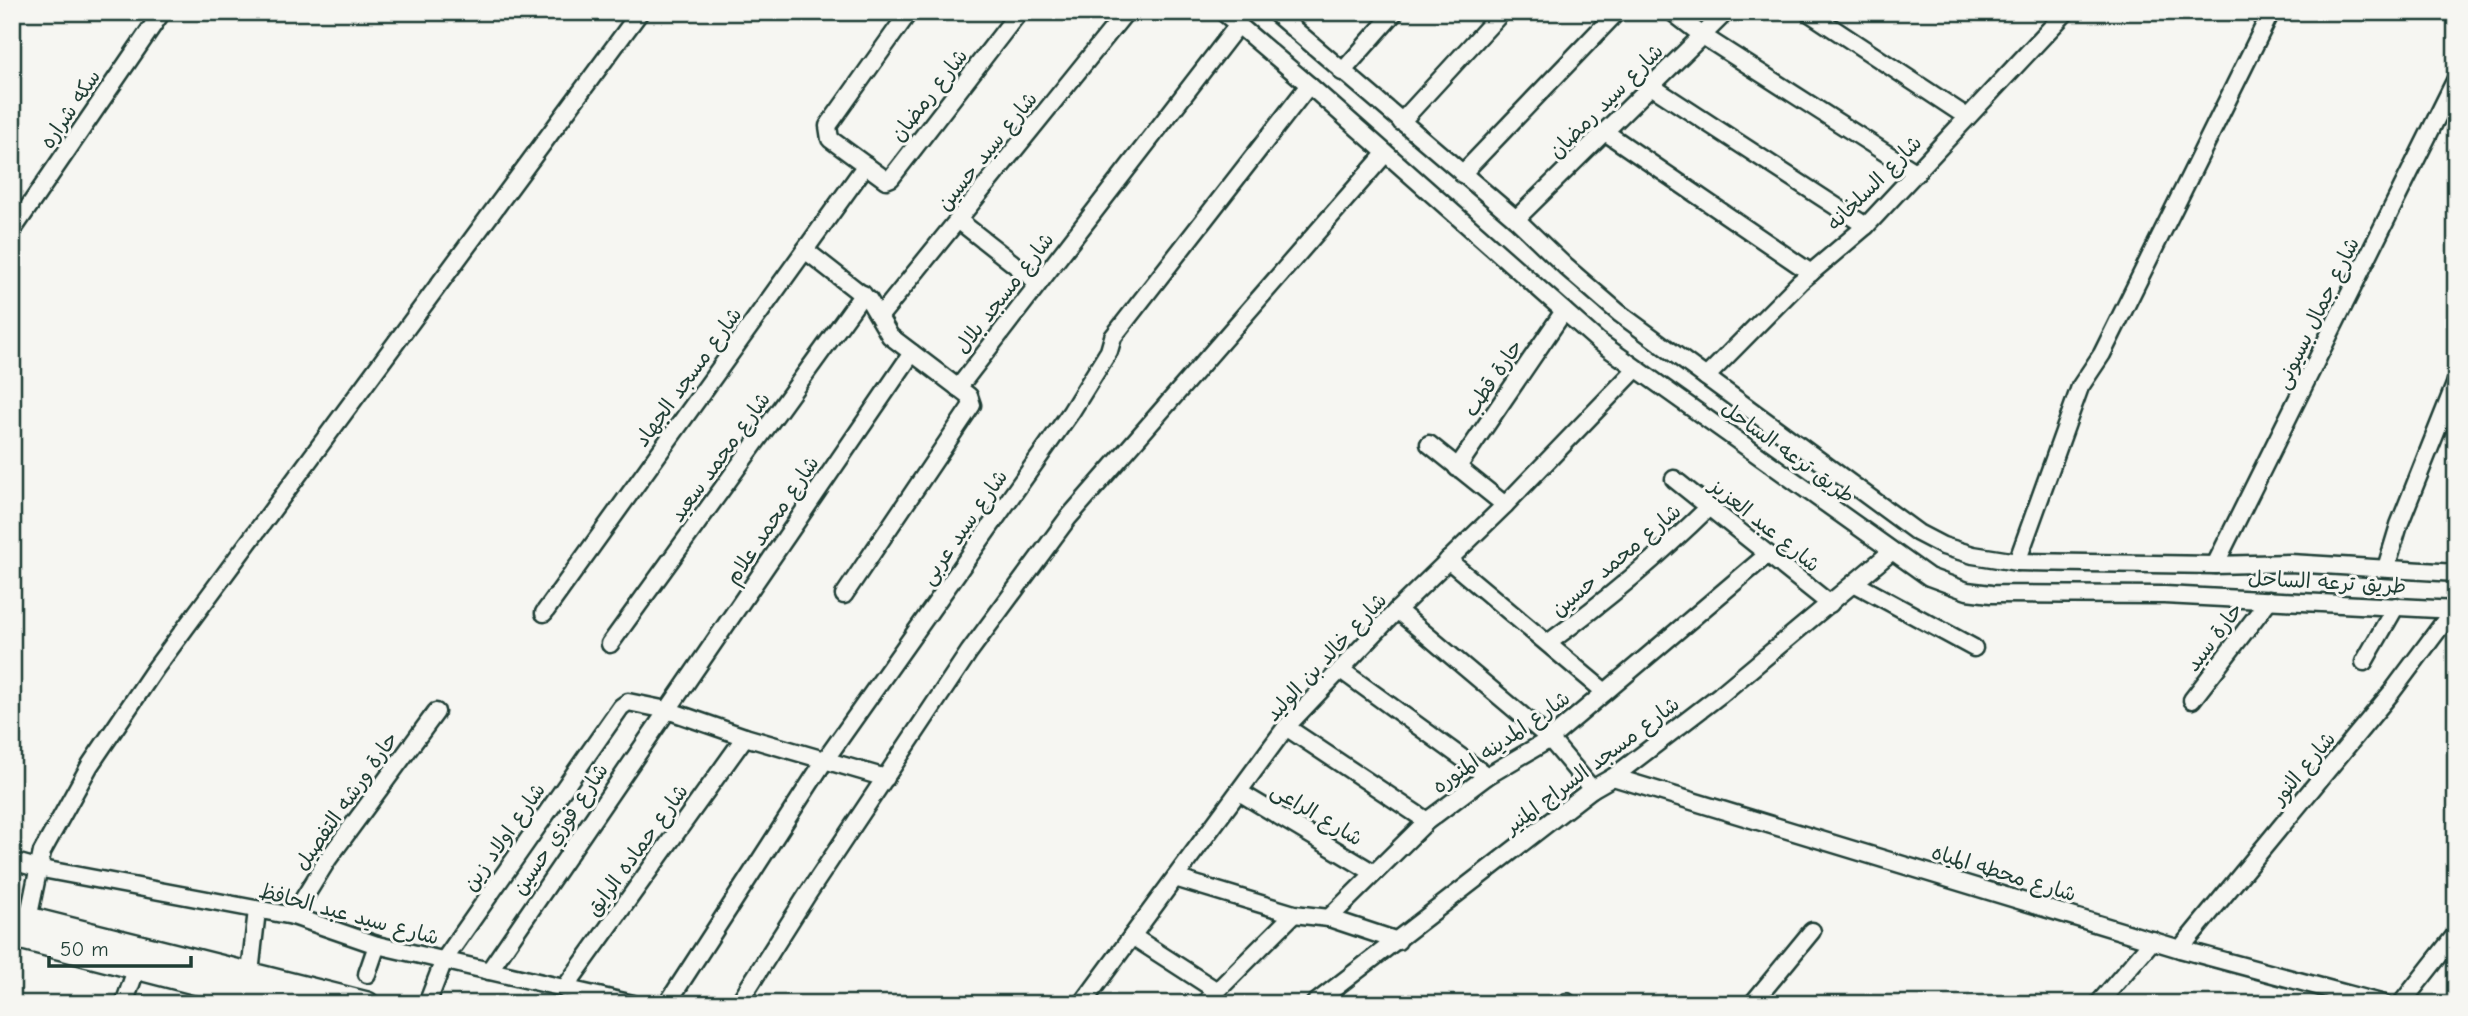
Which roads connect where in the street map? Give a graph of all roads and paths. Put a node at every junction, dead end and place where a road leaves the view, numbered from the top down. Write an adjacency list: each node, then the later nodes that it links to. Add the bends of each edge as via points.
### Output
1 (162, 12): 30 (street, سكه شراره)
2 (640, 12): 86 (street, via 155,668 90,765)
3 (909, 12): 26 (street, via 828,126 830,139)
4 (1019, 12): 26 (street, شارع رمضان, via 891,178 883,179)
5 (1126, 12): 32 (street, شارع سيد حسين)
6 (1223, 12): 16 (street, طريق ترعه الساحل)
7 (1275, 12): 18 (street, طريق ترعه الساحل)
8 (1395, 12): 18 (street)
9 (1502, 12): 23 (street)
10 (1617, 12): 28 (street)
11 (1672, 12): 17 (street)
12 (1726, 12): 17 (street, شارع سيد رمضان)
13 (1808, 12): 22 (street)
14 (2066, 12): 22 (street, شارع السلخانه)
15 (2271, 12): 54 (street, via 2106,346 2080,387)
16 (1238, 25): 20 (street, طريق ترعه الساحل); 37 (street, شارع مسجد بلال)
17 (1703, 36): 21 (street, شارع سيد رمضان); 27 (street)
18 (1342, 72): 23 (street, طريق ترعه الساحل)
19 (2456, 79): 55 (street, شارع جمال بسيونى)
20 (1309, 85): 25 (street, طريق ترعه الساحل); 78 (street, شارع سيد عربى, via 1113,337 1072,412)
21 (1651, 86): 24 (street, شارع سيد رمضان); 33 (street)
22 (1967, 117): 27 (street, شارع السلخانه)
23 (1401, 122): 28 (street, طريق ترعه الساحل)
24 (1605, 132): 31 (street, شارع سيد رمضان); 36 (street)
25 (1385, 154): 39 (street, طريق ترعه الساحل); 81 (street, via 1068,519 969,652)
26 (866, 165): 35 (street, شارع مسجد الجهاد)
27 (1917, 173): 33 (street, شارع السلخانه)
28 (1462, 174): 31 (street, طريق ترعه الساحل)
29 (12, 200): 30 (street)
30 (27, 208): 34 (street, سكه شراره)
31 (1516, 219): 43 (street, طريق ترعه الساحل, via 1619,313)
32 (958, 220): 37 (street); 40 (street, شارع سيد حسين)
33 (1866, 226): 36 (street, شارع السلخانه)
34 (12, 231)
35 (805, 250): 38 (street); 65 (street, شارع مسجد الجهاد)
36 (1811, 272): 43 (street, شارع السلخانه)
37 (1038, 283): 45 (street, شارع مسجد بلال)
38 (863, 294): 40 (street); 67 (street, شارع محمد سعيد)
39 (1564, 311): 42 (street, طريق ترعه الساحل); 47 (street, حارة قطب)
40 (880, 316): 41 (street, via 885,330)
41 (912, 353): 45 (street); 73 (street, شارع محمد علام)
42 (1636, 369): 49 (street, شارع خالد بن الوليد); 51 (street, طريق ترعه الساحل)
43 (1706, 377): 54 (street, طريق ترعه الساحل, via 1918,533 1953,549)
44 (2456, 382): 56 (street)
45 (958, 388): 59 (street, شارع مسجد بلال, via 972,405)
46 (1429, 444): 47 (street)
47 (1457, 468): 49 (street)
48 (1675, 480): 50 (street, شارع عبد العزيز)
49 (1505, 505): 53 (street, شارع خالد بن الوليد)
50 (1709, 508): 52 (street, شارع عبد العزيز); 66 (street, شارع محمد حسين, via 1607,601)
51 (1891, 552): 58 (street, شارع مسجد السراج المنير); 60 (street, طريق ترعه الساحل, via 1929,577 1991,594)
52 (1768, 554): 61 (street, شارع عبد العزيز); 71 (street, شارع المدينه المنوره)
53 (1448, 561): 63 (street, شارع خالد بن الوليد); 66 (street)
54 (2017, 562): 55 (street, طريق ترعه الساحل)
55 (2215, 565): 56 (street, طريق ترعه الساحل)
56 (2386, 568): 57 (street, طريق ترعه الساحل)
57 (2456, 573)
58 (1854, 583): 61 (street, شارع مسجد السراج المنير); 68 (street)
59 (844, 595)
60 (2269, 600): 62 (street, طريق ترعه الساحل); 72 (street, حارة سيد)
61 (1830, 604): 80 (street, شارع مسجد السراج المنير)
62 (2396, 606): 64 (street, طريق ترعه الساحل); 69 (street)
63 (1397, 610): 70 (street, شارع خالد بن الوليد); 77 (street)
64 (2454, 610): 100 (street, شارع النور)
65 (544, 613)
66 (1548, 643): 71 (street)
67 (610, 645)
68 (1974, 648)
69 (2364, 662)
70 (1340, 670): 75 (street, شارع خالد بن الوليد); 79 (street)
71 (1605, 692): 77 (street, شارع المدينه المنوره)
72 (2192, 700)
73 (667, 710): 76 (street); 101 (street, شارع اولاد زين, via 628,702 621,707); 103 (street, شارع فوزي حسين)
74 (436, 712): 91 (street, حارة ورشه التفصيل, via 328,859)
75 (1286, 727): 83 (street, شارع خالد بن الوليد); 84 (street)
76 (745, 737): 78 (street); 106 (street, شارع حماده الرايق)
77 (1550, 739): 79 (street, شارع المدينه المنوره); 82 (street)
78 (825, 760): 81 (street); 114 (street, شارع سيد عربى)
79 (1487, 776): 84 (street, شارع المدينه المنوره)
80 (1612, 777): 82 (street, شارع مسجد السراج المنير); 97 (street, شارع محطه المياه)
81 (886, 778): 115 (street)
82 (1592, 789): 98 (street, شارع مسجد السراج المنير)
83 (1239, 792): 87 (street, شارع الراعى); 88 (street, شارع خالد بن الوليد)
84 (1427, 821): 87 (street, شارع المدينه المنوره)
85 (12, 860): 86 (street, شارع سيد عبد الحافظ)
86 (37, 868): 89 (street, شارع سيد عبد الحافظ); 93 (street)
87 (1374, 873): 92 (street, شارع المدينه المنوره)
88 (1175, 878): 90 (street); 96 (street, شارع خالد بن الوليد)
89 (257, 910): 91 (street, شارع سيد عبد الحافظ); 104 (street)
90 (1294, 914): 92 (street); 107 (street)
91 (293, 916): 99 (street, شارع سيد عبد الحافظ)
92 (1329, 918): 98 (street)
93 (19, 926): 102 (main road); 104 (main road)
94 (1812, 931): 119 (street)
95 (2456, 934): 122 (street)
96 (1132, 936): 107 (street); 116 (street, شارع خالد بن الوليد)
97 (2153, 940): 100 (street, شارع محطه المياه); 120 (street)
98 (1398, 941): 118 (street, شارع مسجد السراج المنير)
99 (377, 945): 101 (street, شارع سيد عبد الحافظ); 105 (street)
100 (2180, 949): 121 (street, شارع محطه المياه)
101 (444, 960): 103 (street, شارع سيد عبد الحافظ); 112 (street, شارع اولاد زين)
102 (137, 967): 108 (main road); 109 (street)
103 (489, 971): 106 (street, شارع سيد عبد الحافظ)
104 (250, 973): 111 (main road)
105 (367, 974)
106 (564, 989): 113 (street, شارع سيد عبد الحافظ)
107 (1217, 991): 117 (street)
108 (253, 1000): 110 (main road)
109 (124, 1004)
110 (279, 1004)
111 (367, 1004)
112 (427, 1004)
113 (633, 1004)
114 (667, 1004)
115 (738, 1004)
116 (1082, 1004)
117 (1204, 1004)
118 (1314, 1004)
119 (1752, 1004)
120 (2098, 1004)
121 (2384, 1004)
122 (2400, 1004)

